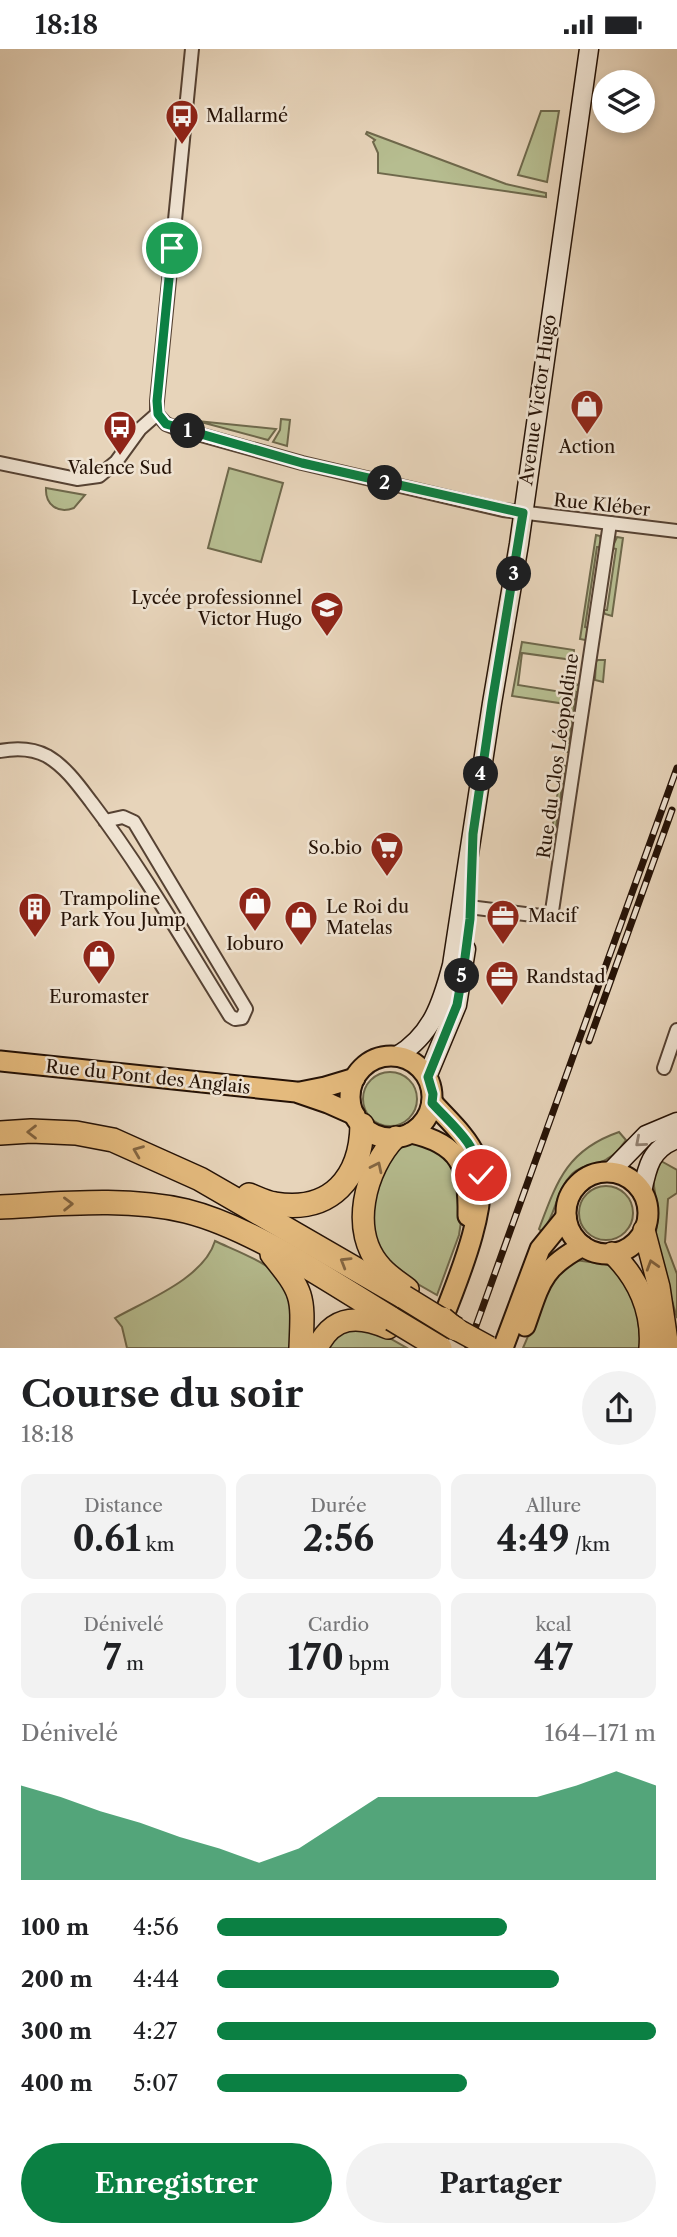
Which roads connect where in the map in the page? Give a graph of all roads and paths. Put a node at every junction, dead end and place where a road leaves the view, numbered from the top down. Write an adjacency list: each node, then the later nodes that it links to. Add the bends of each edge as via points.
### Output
1 (192, 49): 3 (street)
2 (589, 49): 5 (main road, Avenue Victor Hugo)
3 (158, 414): 4 (street, via 99,476 77,479); 5 (street, Rue Kléber, via 176,428 302,463)
4 (0, 463)
5 (523, 513): 6 (street, Rue Kléber); 10 (main road, Avenue Victor Hugo)
6 (610, 523): 7 (street, Rue Kléber); 11 (street, Rue du Clos Léopoldine, via 552,911 541,916)
7 (677, 530)
8 (0, 751): 9 (street, via 28,750 47,756 71,776)
9 (105, 821): 9 (street, via 123,817 134,822 246,1009 242,1018 230,1016)
10 (473, 834): 11 (main road, Avenue Victor Hugo); 13 (main road, Avenue Victor Hugo, via 452,965 440,1006 419,1040)
11 (469, 907): 16 (main road, Avenue Victor Hugo, via 457,1005)
12 (677, 1030): 15 (street)
13 (397, 1056): 16 (main road, via 409,1059); 17 (main road, via 377,1058)
14 (0, 1061): 18 (main road, Rue du Pont des Anglais)
15 (664, 1068)
16 (428, 1077): 19 (main road)
17 (355, 1078): 18 (main road, Rue du Pont des Anglais); 20 (main road, via 351,1103)
18 (296, 1092): 20 (main road, Rue du Pont des Anglais)
19 (432, 1103): 23 (main road, via 425,1120); 40 (main road, via 476,1155 481,1185 467,1251)
20 (358, 1120): 23 (main road, via 384,1137); 26 (highway, via 359,1156 349,1178 321,1199 301,1205 275,1204)
21 (677, 1122): 25 (main road, one-way to 25, via 646,1135)
22 (0, 1133): 26 (highway, one-way to 22, via 113,1140 76,1133)
23 (404, 1135): 34 (highway, one-way to 23, via 381,1267 363,1221 365,1195 388,1146); 39 (main road, via 437,1140 455,1154 465,1176 467,1227)
24 (677, 1139): 27 (main road, via 652,1155)
25 (610, 1172): 27 (main road, via 622,1175); 29 (main road, via 577,1184)
26 (200, 1179): 34 (highway, one-way to 26)
27 (642, 1192): 30 (main road, via 648,1210)
28 (0, 1207): 31 (highway, one-way to 31, via 105,1203 170,1208)
29 (566, 1217): 32 (main road, via 574,1238); 42 (main road, via 540,1249)
30 (644, 1230): 33 (main road, via 631,1245); 45 (highway, one-way to 30)
31 (261, 1241): 35 (highway); 37 (highway, via 301,1298)
32 (583, 1246): 33 (main road); 43 (main road, via 551,1266)
33 (612, 1253): 44 (highway, via 640,1288)
34 (406, 1293): 36 (highway, bridge)
35 (390, 1324): 38 (highway, via 350,1319 331,1328); 40 (highway); 41 (highway, bridge)
36 (456, 1329): 42 (highway, bridge)
37 (301, 1348)
38 (317, 1348)
39 (424, 1348)
40 (430, 1348)
41 (440, 1348)
42 (494, 1348)
43 (517, 1348)
44 (650, 1348)
45 (668, 1348)

